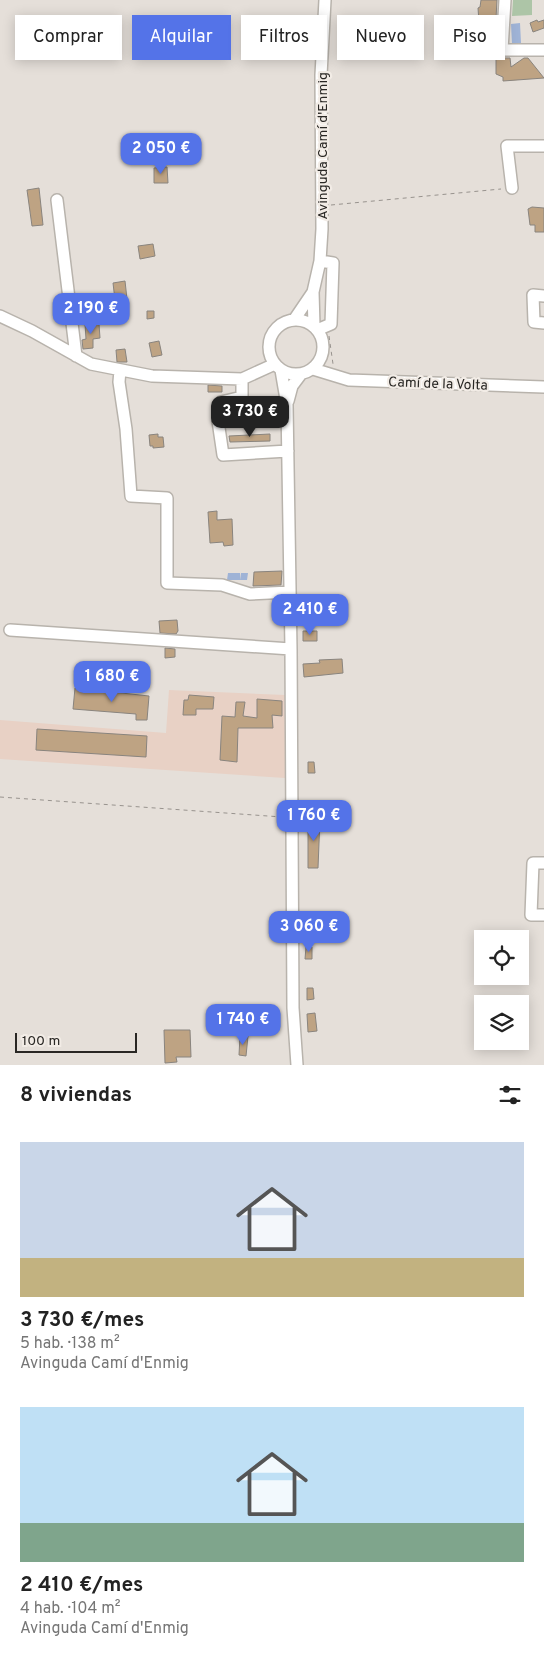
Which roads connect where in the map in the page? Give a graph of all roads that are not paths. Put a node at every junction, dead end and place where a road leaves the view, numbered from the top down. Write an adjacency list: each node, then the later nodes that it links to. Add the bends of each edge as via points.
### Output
1 (325, 0): 7 (street, Avinguda Camí d'Enmig, via 321,75)
2 (505, 0): 3 (street, via 502,50)
3 (544, 50)
4 (544, 146): 5 (street, via 507,146)
5 (512, 188)
6 (57, 200): 14 (street)
7 (320, 261): 8 (street, Avinguda Camí d'Enmig); 13 (street, via 333,263 330,324)
8 (313, 292): 11 (street, Avinguda Camí d'Enmig); 13 (street, Avinguda Camí d'Enmig)
9 (544, 296): 12 (street, via 533,295 534,322)
10 (0, 316): 14 (street)
11 (294, 320): 13 (street); 16 (street, via 279,326 270,339)
12 (543, 327)
13 (318, 328): 15 (street, via 323,342)
14 (76, 356): 18 (street, via 91,364)
15 (322, 356): 17 (street); 20 (street)
16 (275, 363): 19 (street, via 291,374); 21 (street); 23 (street)
17 (312, 369): 19 (street); 20 (street, Camí de la Volta)
18 (120, 370): 21 (street, via 152,376); 25 (street, via 132,496 167,498 167,583 222,585 250,594)
19 (301, 374): 23 (street, via 292,386)
20 (332, 375): 22 (street, Camí de la Volta, via 349,380)
21 (242, 379): 24 (street, via 242,397 221,402 218,421 223,454)
22 (544, 387)
23 (286, 405): 24 (street)
24 (288, 451): 25 (street)
25 (290, 592): 27 (street)
26 (10, 630): 27 (street)
27 (291, 649): 30 (street, via 293,1008)
28 (539, 863): 29 (street, via 530,915)
29 (544, 915)
30 (297, 1065)

